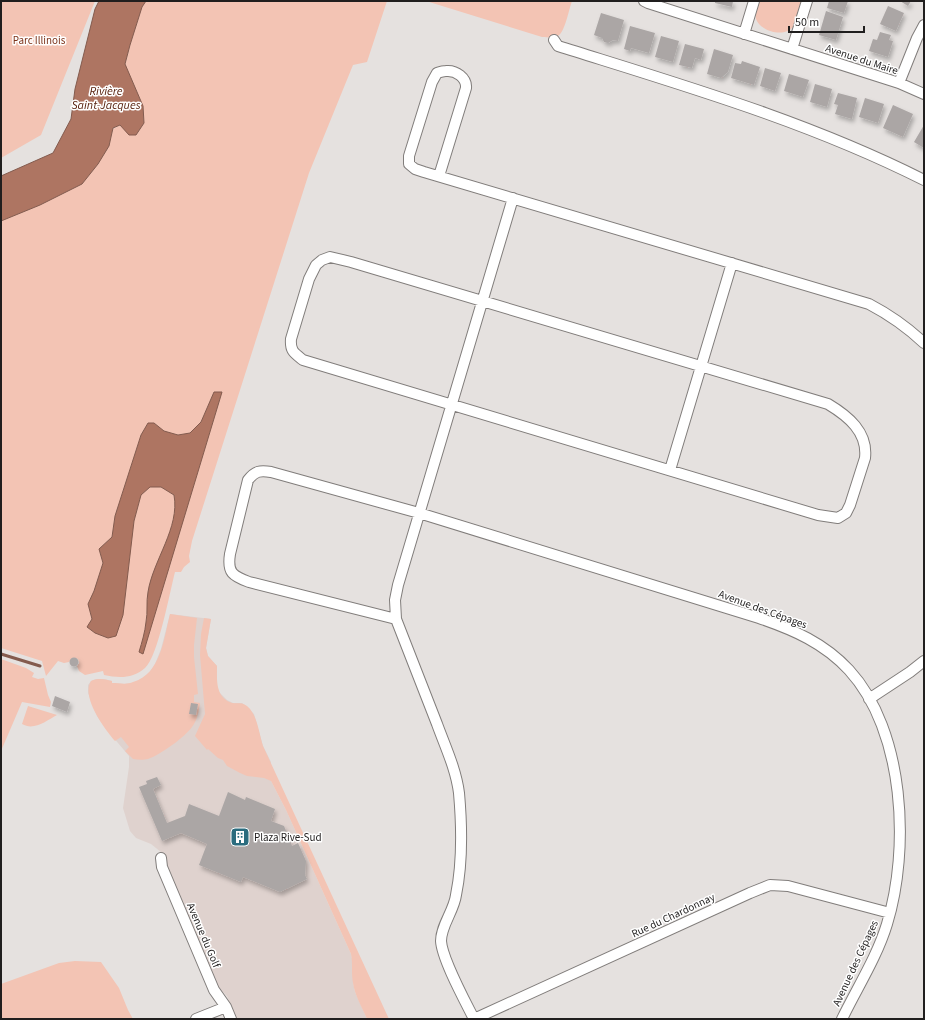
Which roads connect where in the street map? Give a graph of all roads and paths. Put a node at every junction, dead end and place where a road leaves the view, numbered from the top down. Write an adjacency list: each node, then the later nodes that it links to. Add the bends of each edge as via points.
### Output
1 (644, 1): 5 (street, Avenue du Maire)
2 (754, 1): 5 (street)
3 (807, 1): 7 (street)
4 (924, 25): 8 (street)
5 (744, 34): 7 (street, Avenue du Maire)
6 (554, 40): 11 (street, via 558,46 748,106 817,132)
7 (792, 49): 8 (street, Avenue du Maire)
8 (899, 83): 9 (street, Avenue du Maire)
9 (924, 94)
10 (439, 176): 10 (street, via 412,167 408,160 434,76 446,71 461,76 467,84); 12 (street)
11 (924, 180)
12 (513, 198): 13 (street); 14 (street)
13 (732, 263): 15 (street, via 869,304 897,319); 16 (street)
14 (482, 301): 16 (street); 17 (street); 17 (street, via 330,257 316,265 291,339 290,347 303,360)
15 (924, 343)
16 (700, 366): 18 (street); 18 (street, via 828,404 857,427 861,434 866,450 863,467 846,513 838,518 818,515)
17 (451, 405): 18 (street); 19 (street)
18 (670, 470)
19 (419, 513): 20 (street, via 398,585 395,600); 20 (street, Avenue des Cépages, via 260,470 253,473 248,480 230,554 230,571 238,578); 22 (street, Avenue des Cépages, via 791,630 822,646 850,671)
20 (396, 619): 28 (street, via 452,764 458,790 462,830 461,863 456,897 441,941 447,962)
21 (924, 661): 22 (street)
22 (869, 699): 24 (street, Avenue des Cépages, via 884,732 893,761 898,792 901,827 899,863)
23 (161, 858): 25 (street, Avenue du Golf, via 162,867 214,990)
24 (890, 913): 28 (street, Rue du Chardonnay, via 792,887 770,885); 29 (street, Avenue des Cépages, via 880,943)
25 (226, 1007): 26 (street); 27 (street, Avenue du Golf)
26 (196, 1019)
27 (231, 1019)
28 (474, 1019)
29 (842, 1019)

